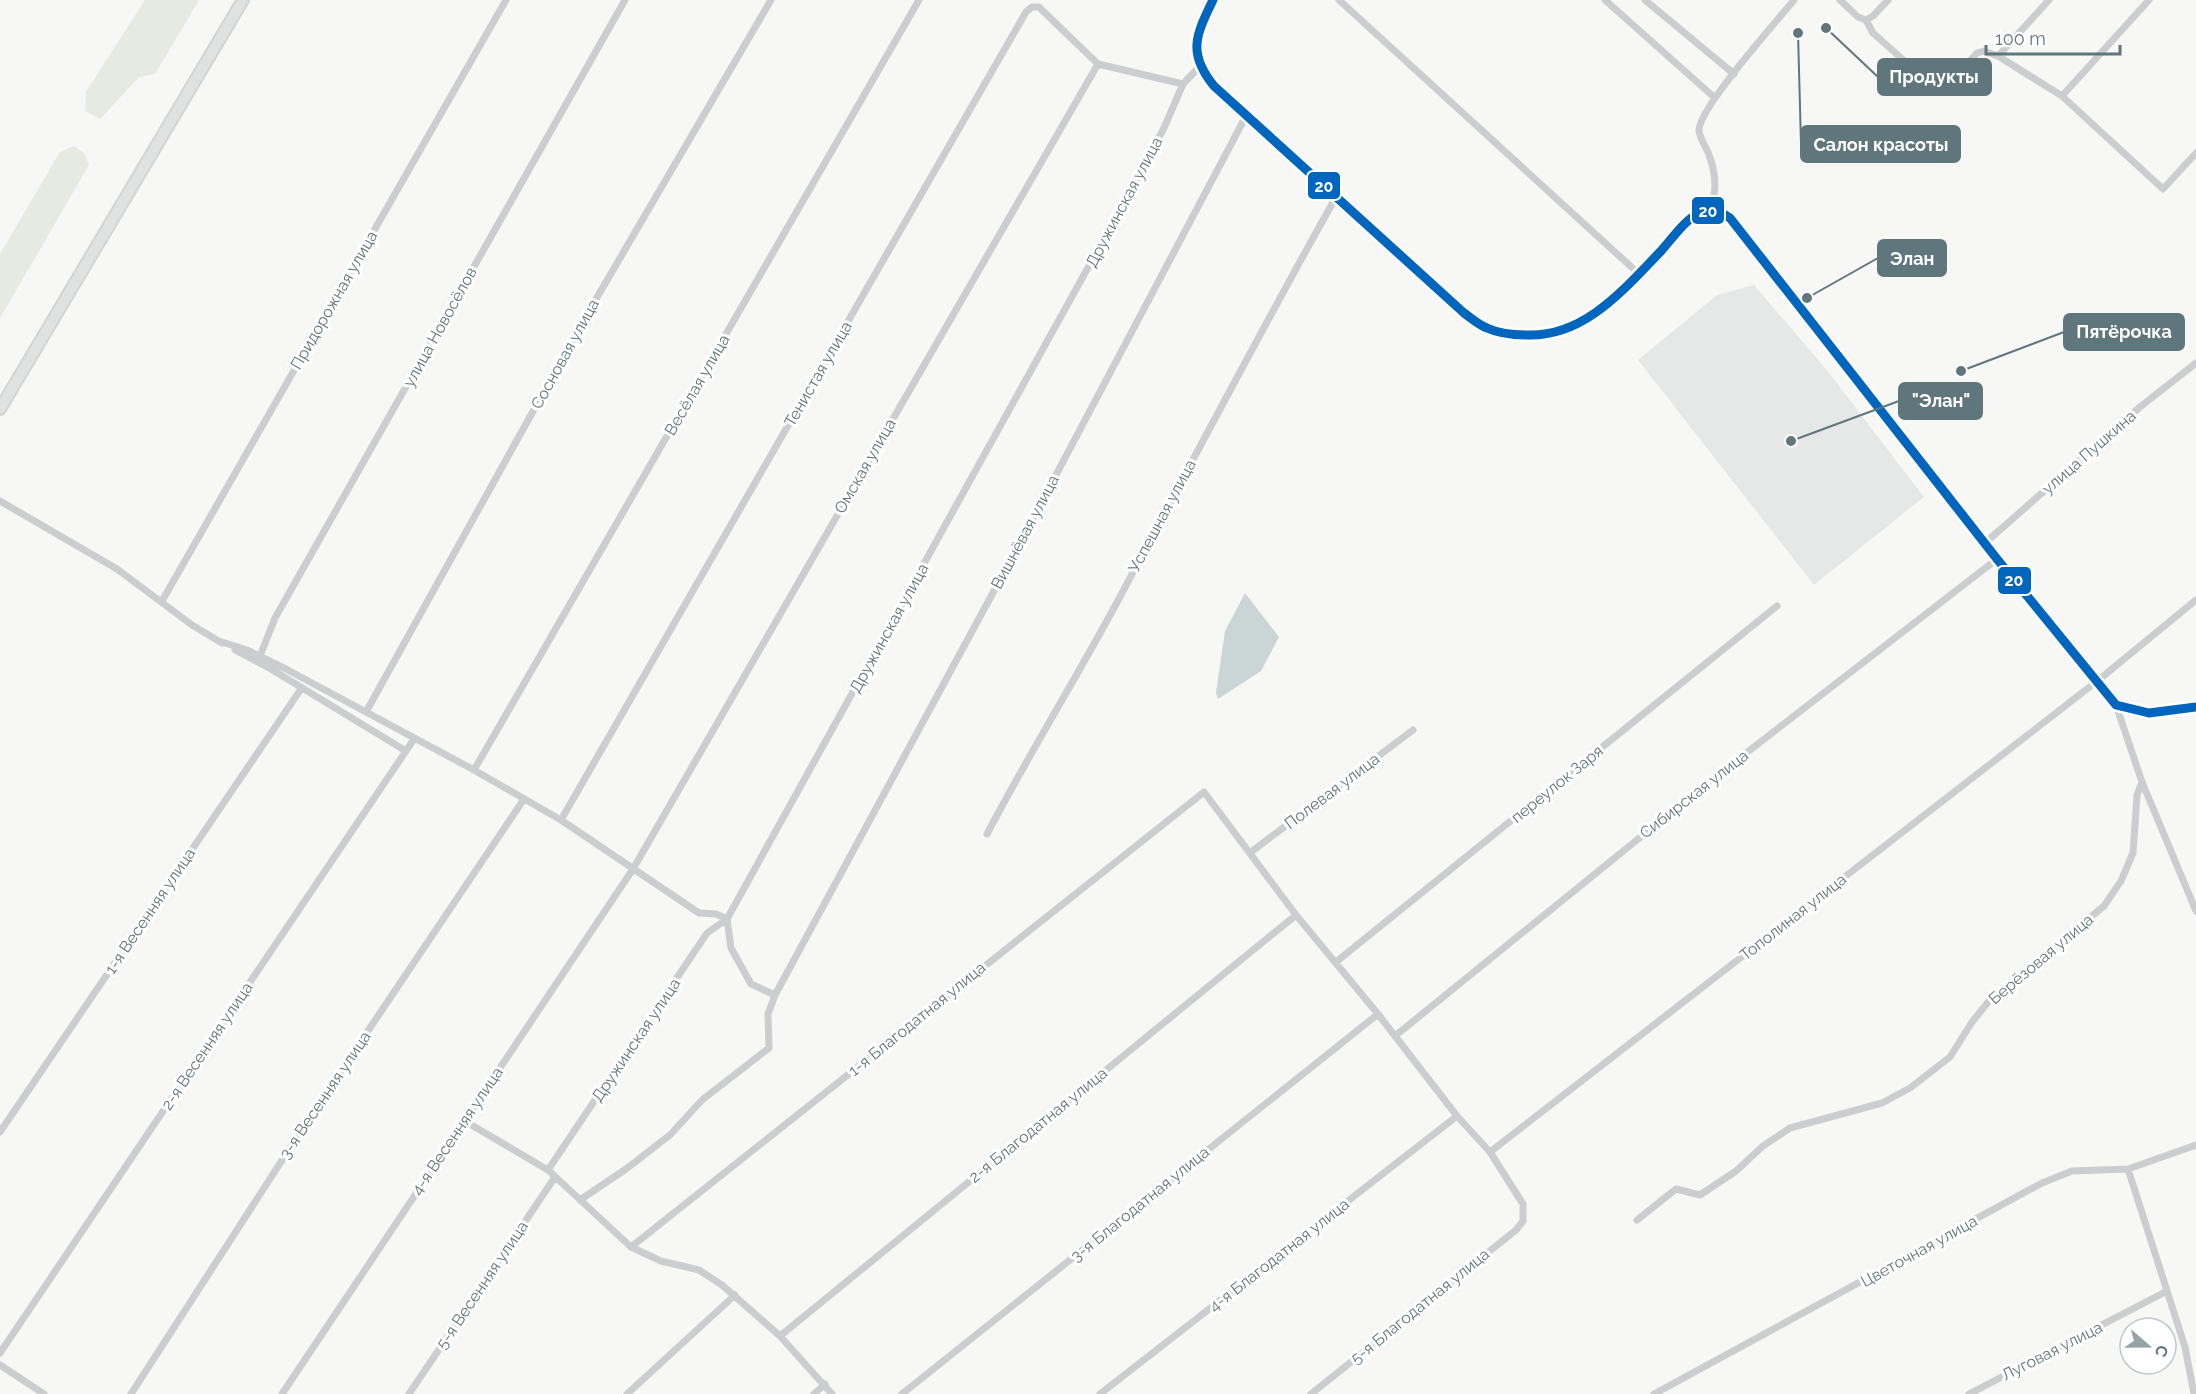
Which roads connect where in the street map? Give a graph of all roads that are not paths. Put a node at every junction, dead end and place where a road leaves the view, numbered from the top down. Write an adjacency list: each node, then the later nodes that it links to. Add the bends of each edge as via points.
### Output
1 (243, 0): 29 (main road)
2 (506, 0): 34 (street, Придорожная улица)
3 (625, 0): 37 (street, улица Новосёлов, via 296,580)
4 (771, 0): 43 (street, Сосновая улица, via 582,323)
5 (920, 0): 47 (street, Весёлая улица)
6 (1213, 0): 18 (street, via 1196,45)
7 (1339, 0): 27 (street)
8 (1605, 0): 22 (street)
9 (1645, 0): 19 (street)
10 (1794, 0): 19 (street)
11 (1840, 0): 15 (street)
12 (1888, 0): 15 (street)
13 (2049, 0): 16 (street)
14 (2149, 0): 21 (street)
15 (1866, 20): 16 (street, via 1873,33 1937,90 1946,88 1977,53)
16 (1998, 56): 21 (street)
17 (1098, 64): 20 (street); 50 (street, Тенистая улица, via 1039,7 1026,12); 53 (street, Омская улица)
18 (1200, 66): 20 (street, Дружинская улица); 23 (street, via 1214,86)
19 (1734, 74): 22 (street)
20 (1183, 84): 56 (street, Дружинская улица, via 1121,209)
21 (2062, 96): 24 (street, via 2163,189)
22 (1715, 98): 26 (street, via 1699,132 1716,179)
23 (1246, 116): 25 (street); 58 (street, Вишнёвая улица)
24 (2196, 153)
25 (1336, 197): 27 (street, via 1464,313 1486,328 1510,335 1541,336 1564,331 1598,312); 51 (street, Успешная улица)
26 (1711, 211): 27 (street, via 1690,220); 31 (street, via 1730,218)
27 (1639, 274)
28 (2196, 363): 31 (street, улица Пушкина)
29 (0, 410)
30 (0, 501): 34 (street, via 117,568)
31 (1985, 543): 32 (street)
32 (1997, 559): 39 (street); 60 (street, Сибирская улица, via 1710,781)
33 (2196, 600): 39 (street, Тополиная улица)
34 (162, 601): 36 (street)
35 (1778, 606): 57 (street, переулок Заря)
36 (219, 641): 37 (street); 38 (street)
37 (260, 656): 38 (street); 43 (street)
38 (271, 669): 40 (street)
39 (2096, 682): 41 (street); 65 (street, Тополиная улица)
40 (301, 689): 46 (street); 63 (street, 1-я Весенняя улица)
41 (2116, 705): 42 (street, via 2149,713); 48 (street)
42 (2196, 707)
43 (366, 712): 45 (street)
44 (1413, 730): 52 (street, Полевая улица)
45 (414, 739): 46 (street, 2-я Весенняя улица); 47 (street)
46 (406, 751): 75 (street, 2-я Весенняя улица)
47 (474, 770): 49 (street)
48 (2142, 782): 54 (street); 70 (street, Берёзовая улица, via 2137,795 2133,853 2104,906 1989,1001 1950,1057 1910,1088 1882,1103 1790,1128 1700,1196 1676,1189)
49 (524, 799): 50 (street); 79 (street, 3-я Весенняя улица, via 308,1120)
50 (561, 820): 53 (street)
51 (987, 834)
52 (1251, 852): 55 (street); 71 (street, 1-я Благодатная улица, via 1204,792)
53 (633, 869): 56 (street, via 699,913 716,914); 62 (street, 4-я Весенняя улица)
54 (2196, 911)
55 (1296, 915): 57 (street); 74 (street, 2-я Благодатная улица)
56 (727, 920): 58 (street, via 731,948 751,984); 67 (street, Дружинская улица, via 707,933)
57 (1336, 962): 59 (street)
58 (775, 994): 69 (street, Вишнёвая улица, via 768,1014 769,1048 702,1100 670,1135)
59 (1378, 1014): 60 (street); 85 (street, 3-я Благодатная улица)
60 (1395, 1036): 61 (street)
61 (1457, 1116): 65 (street); 86 (street, 4-я Благодатная улица)
62 (463, 1120): 67 (street); 80 (street, 4-я Весенняя улица)
63 (0, 1132)
64 (2196, 1145): 66 (street, Цветочная улица)
65 (1490, 1152): 87 (street, 5-я Благодатная улица, via 1523,1204 1523,1221)
66 (2128, 1169): 72 (street); 88 (street, Цветочная улица, via 2072,1171 2042,1183)
67 (548, 1170): 68 (street)
68 (555, 1177): 69 (street); 81 (street, 5-я Весенняя улица)
69 (580, 1200): 71 (street)
70 (1637, 1220)
71 (631, 1247): 73 (street, via 661,1261 699,1270)
72 (2167, 1291): 89 (street, Луговая улица); 90 (street, via 2185,1347)
73 (735, 1295): 74 (street); 82 (street)
74 (780, 1336): 77 (street)
75 (0, 1353)
76 (0, 1365): 78 (street)
77 (825, 1384): 83 (street); 84 (street)
78 (44, 1394)
79 (131, 1394)
80 (282, 1394)
81 (409, 1394)
82 (627, 1394)
83 (814, 1394)
84 (832, 1394)
85 (902, 1394)
86 (1100, 1394)
87 (1311, 1394)
88 (1654, 1394)
89 (1969, 1394)
90 (2194, 1394)

